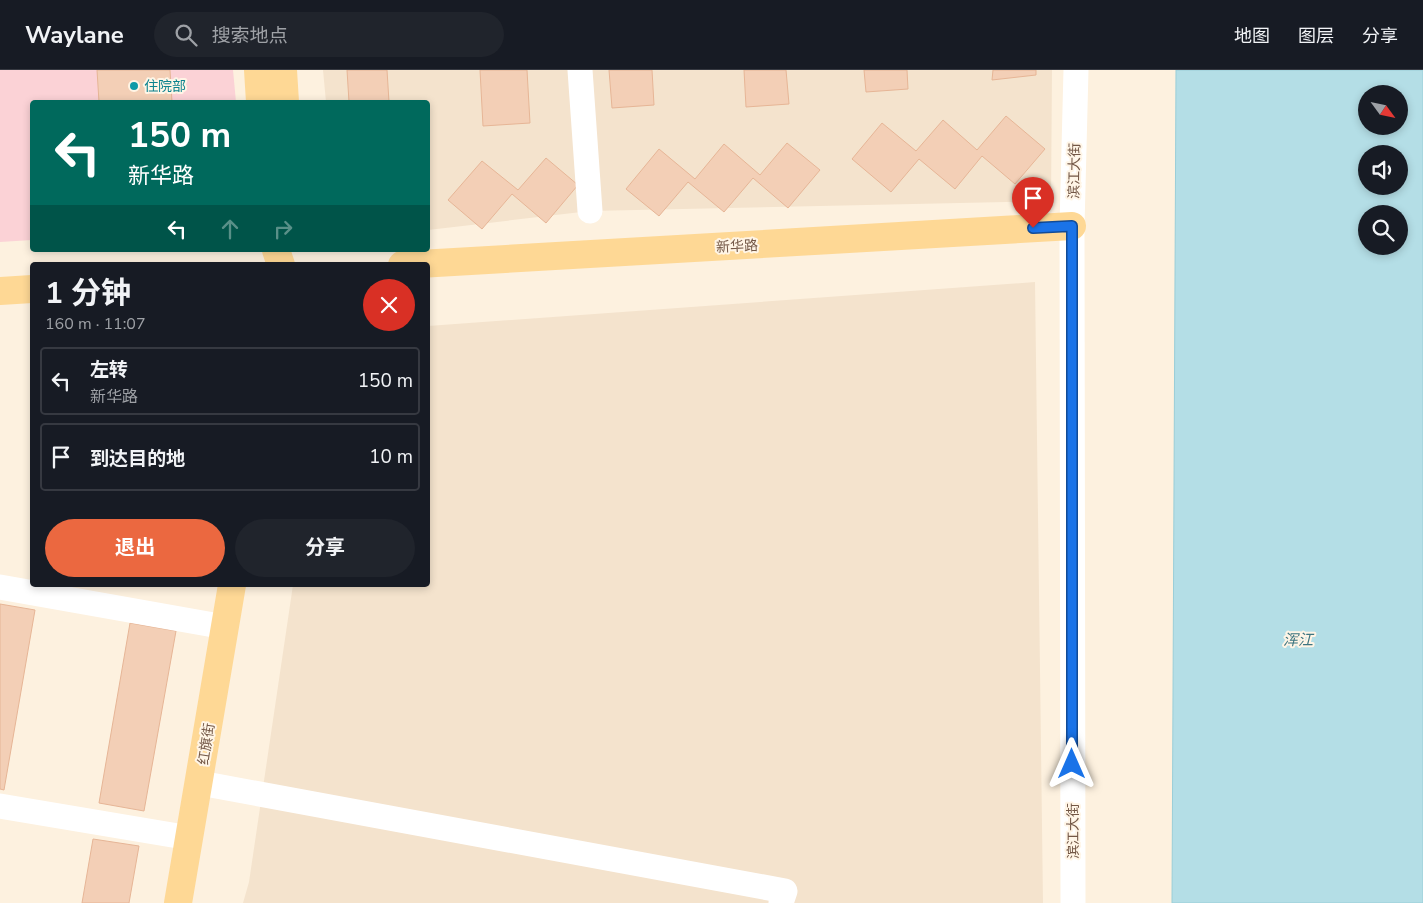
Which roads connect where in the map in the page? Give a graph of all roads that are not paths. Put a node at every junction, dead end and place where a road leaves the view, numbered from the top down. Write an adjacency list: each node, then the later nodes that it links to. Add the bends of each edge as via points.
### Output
1 (258, 70): 5 (main road)
2 (283, 70): 6 (main road)
3 (580, 70): 7 (street)
4 (1076, 70): 8 (street, 滨江大街)
5 (260, 100)
6 (285, 100)
7 (590, 211)
8 (1072, 226): 9 (main road, 新华路); 20 (street, 滨江大街)
9 (430, 263)
10 (30, 289): 11 (main road)
11 (0, 291)
12 (0, 587): 14 (street)
13 (232, 587): 14 (main road, 红旗街)
14 (225, 627): 15 (main road, 红旗街)
15 (200, 784): 17 (main road, 红旗街); 18 (street)
16 (0, 806): 17 (street)
17 (190, 838): 19 (main road, 红旗街)
18 (783, 897)
19 (178, 903)
20 (1073, 903)

